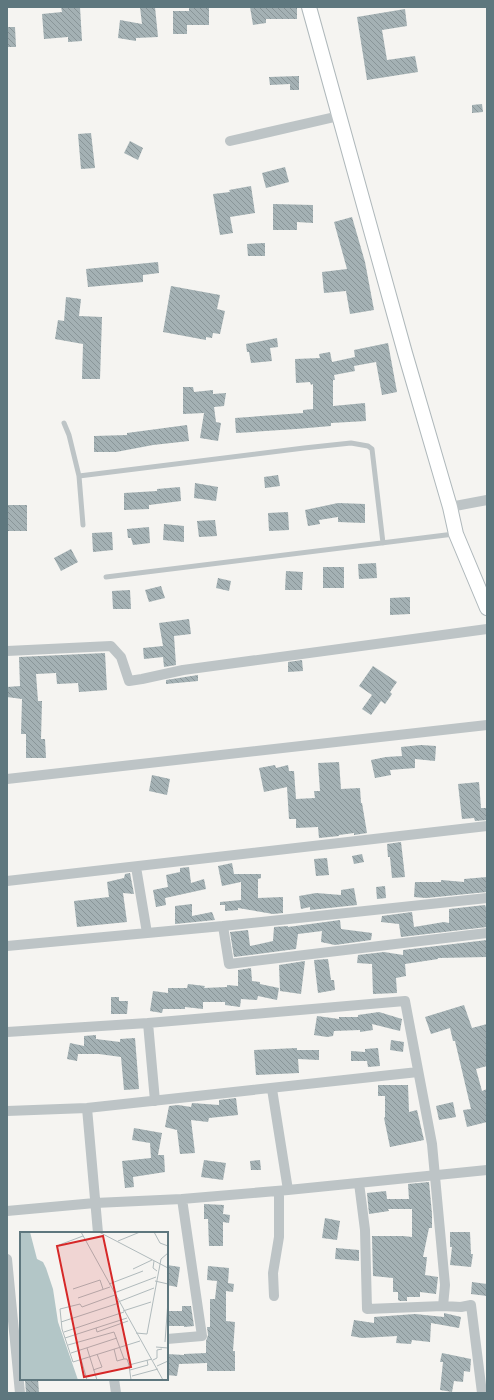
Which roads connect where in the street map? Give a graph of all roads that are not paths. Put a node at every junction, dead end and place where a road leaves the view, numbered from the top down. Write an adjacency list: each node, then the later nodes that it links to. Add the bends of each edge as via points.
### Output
1 (308, 7): 2 (street)
2 (339, 116): 3 (street); 7 (street)
3 (230, 141)
4 (64, 423): 5 (lane)
5 (79, 476): 8 (lane); 10 (lane, via 351,443 368,446 372,449)
6 (487, 500): 7 (street)
7 (450, 507): 9 (street)
8 (83, 525)
9 (456, 534): 10 (lane); 12 (street)
10 (382, 543): 11 (lane)
11 (106, 577)
12 (487, 607)
13 (487, 629): 14 (street, via 183,670 129,681 121,658 111,646)
14 (7, 651)
15 (487, 725): 16 (street)
16 (7, 779)
17 (487, 826): 18 (street)
18 (136, 866): 19 (street); 22 (street)
19 (7, 881)
20 (487, 898): 21 (street)
21 (223, 926): 22 (street); 23 (street, via 230,964)
22 (147, 933): 24 (street)
23 (487, 933)
24 (7, 946)
25 (148, 1023): 26 (street); 27 (street, via 405,1001); 29 (street)
26 (7, 1032)
27 (418, 1072): 28 (street); 33 (street)
28 (272, 1089): 29 (street); 35 (street)
29 (155, 1101): 30 (street)
30 (87, 1108): 31 (street); 37 (street)
31 (7, 1111)
32 (487, 1170): 33 (street)
33 (436, 1176): 34 (street); 42 (street, via 445,1285)
34 (359, 1183): 35 (street); 42 (street, via 365,1230 367,1309)
35 (283, 1191): 36 (street); 41 (street, via 273,1273)
36 (182, 1199): 37 (street); 43 (street, via 202,1336)
37 (96, 1203): 38 (street); 39 (street)
38 (7, 1211)
39 (98, 1232)
40 (7, 1260): 46 (street)
41 (274, 1296)
42 (443, 1306): 44 (street, via 471,1305)
43 (168, 1339)
44 (484, 1376): 48 (street)
45 (114, 1380): 47 (street)
46 (20, 1393)
47 (116, 1393)
48 (482, 1393)

